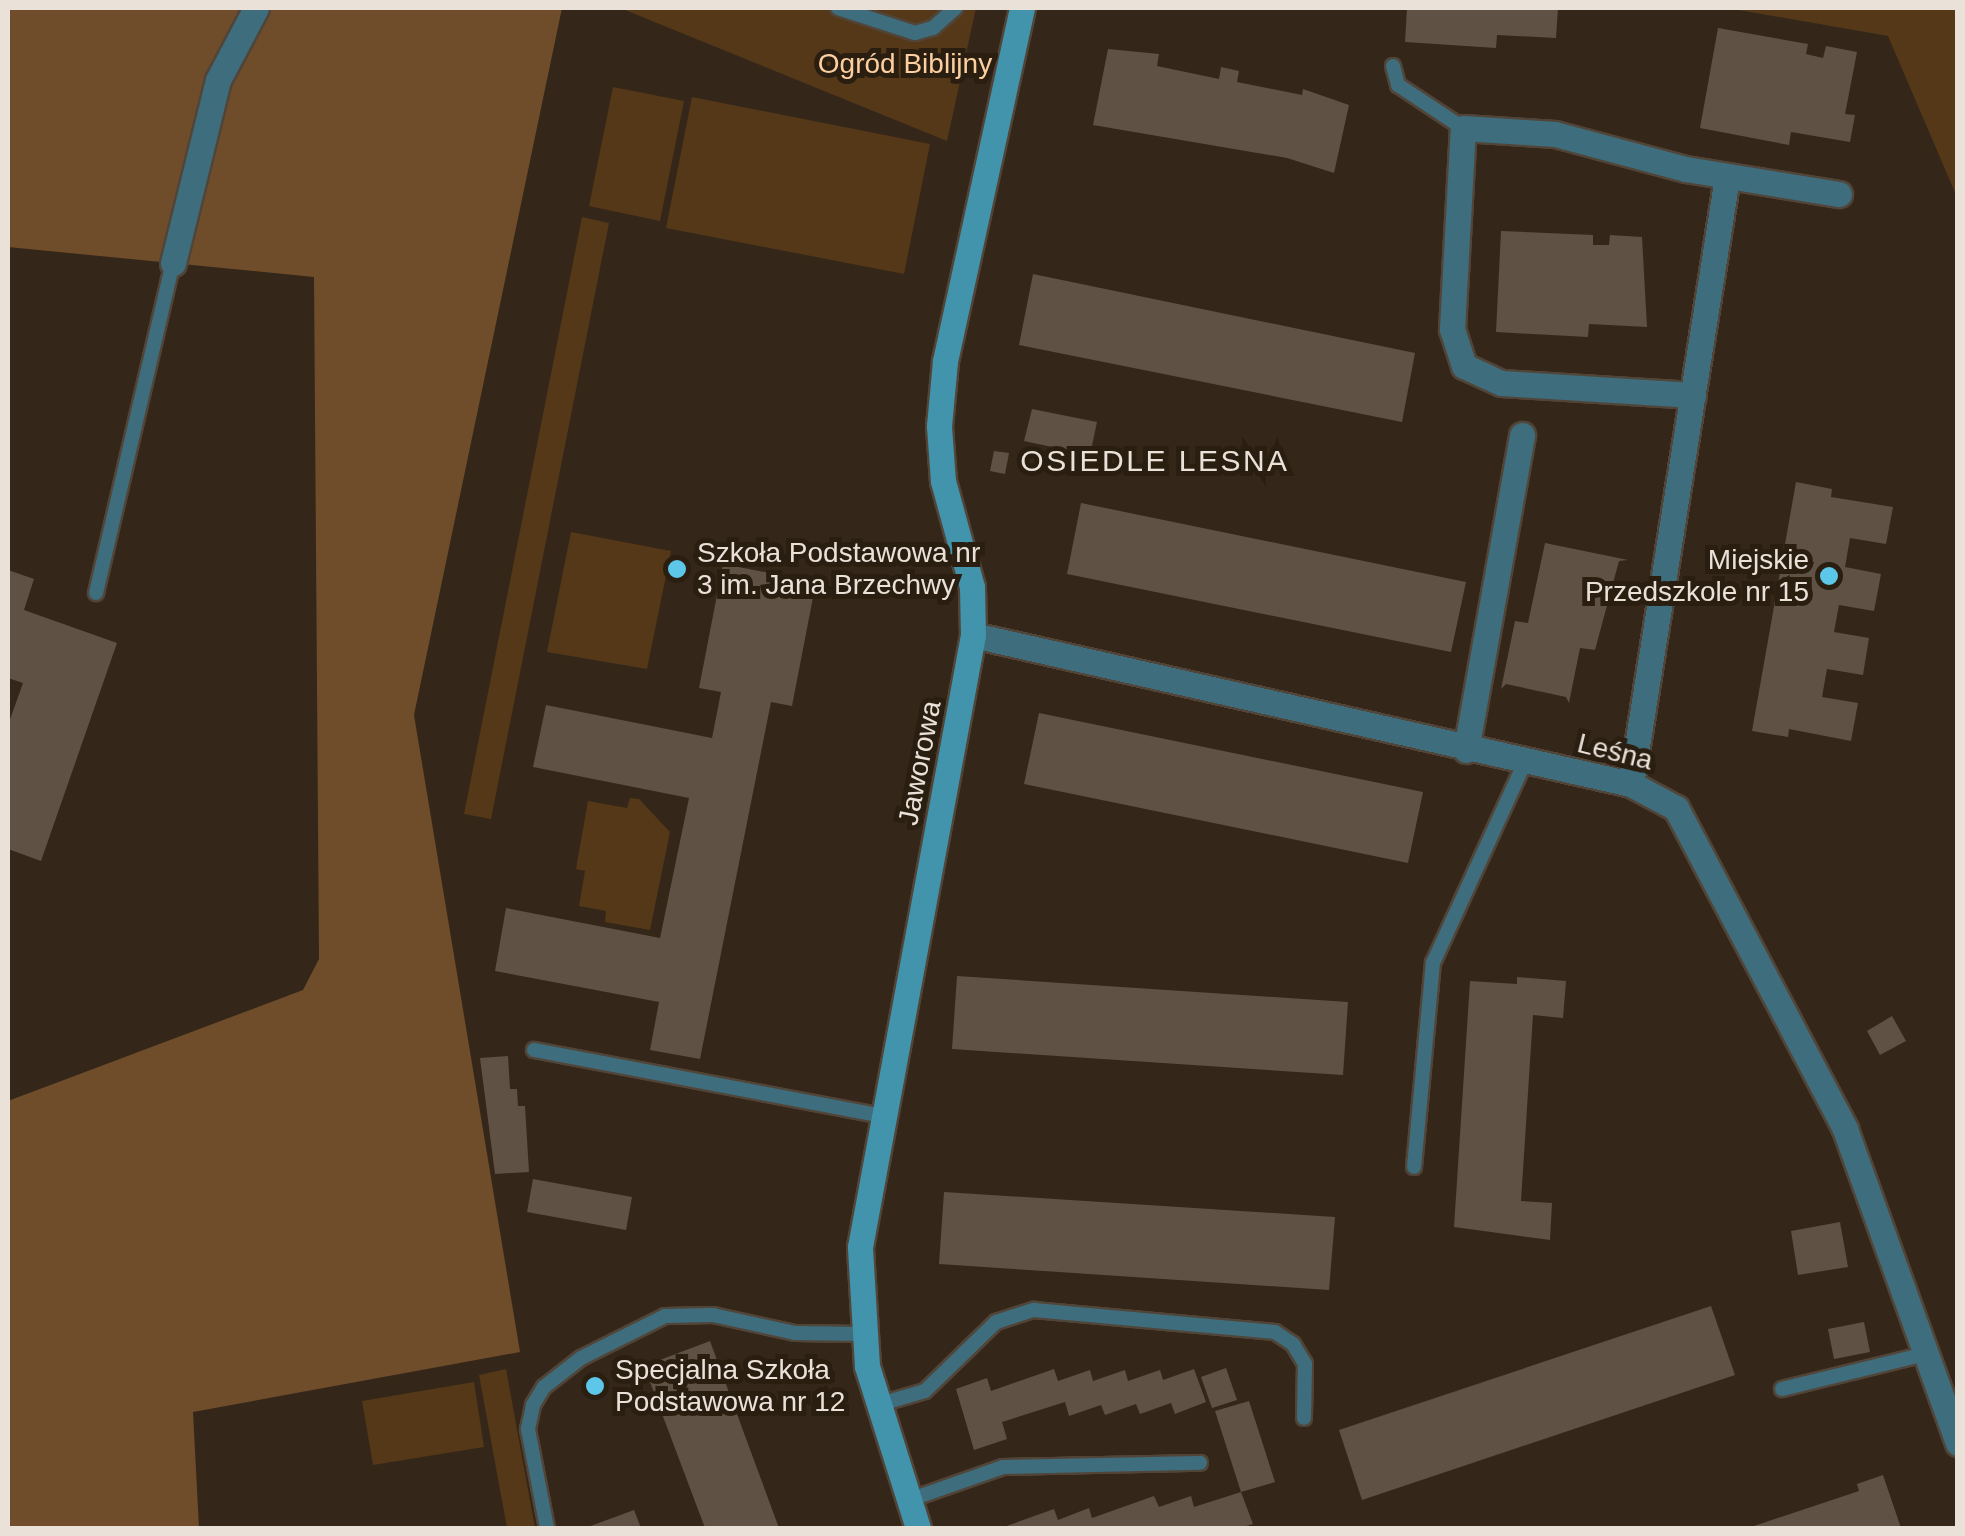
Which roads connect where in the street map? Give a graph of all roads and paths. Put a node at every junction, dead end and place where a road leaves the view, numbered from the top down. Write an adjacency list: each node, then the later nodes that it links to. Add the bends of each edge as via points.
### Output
1 (256, 8): 9 (street, via 218,80)
2 (838, 8): 3 (lane, via 915,32 932,28)
3 (955, 8)
4 (1022, 8): 13 (street, Jaworowa, via 945,361 939,426 943,481 972,588)
5 (1392, 66): 6 (lane, via 1398,85)
6 (1463, 128): 7 (street, via 1556,134); 10 (street, via 1452,328 1464,366 1501,383)
7 (1727, 176): 8 (street); 10 (street)
8 (1838, 194)
9 (173, 263): 12 (lane)
10 (1693, 396): 16 (street)
11 (1522, 435): 14 (street)
12 (96, 593)
13 (973, 635): 14 (street, Leśna); 18 (street, Jaworowa)
14 (1466, 750): 15 (street, Leśna)
15 (1525, 762): 16 (street, Leśna); 19 (lane, via 1432,963)
16 (1631, 784): 21 (street, Leśna, via 1676,808 1816,1067)
17 (534, 1050): 18 (lane)
18 (882, 1116): 20 (street, Jaworowa, via 860,1247)
19 (1414, 1167)
20 (862, 1334): 23 (street, Jaworowa); 28 (lane, via 795,1333 712,1314 665,1316 580,1358 532,1405 528,1429)
21 (1926, 1354): 22 (lane); 25 (street, Leśna)
22 (1782, 1389)
23 (876, 1405): 24 (lane, via 924,1390 996,1322 1034,1310 1275,1332 1305,1364); 27 (street, Jaworowa)
24 (1304, 1418)
25 (1958, 1443)
26 (1200, 1463): 27 (lane, via 1002,1467)
27 (908, 1500): 29 (street, Jaworowa)
28 (547, 1528)
29 (918, 1528)

